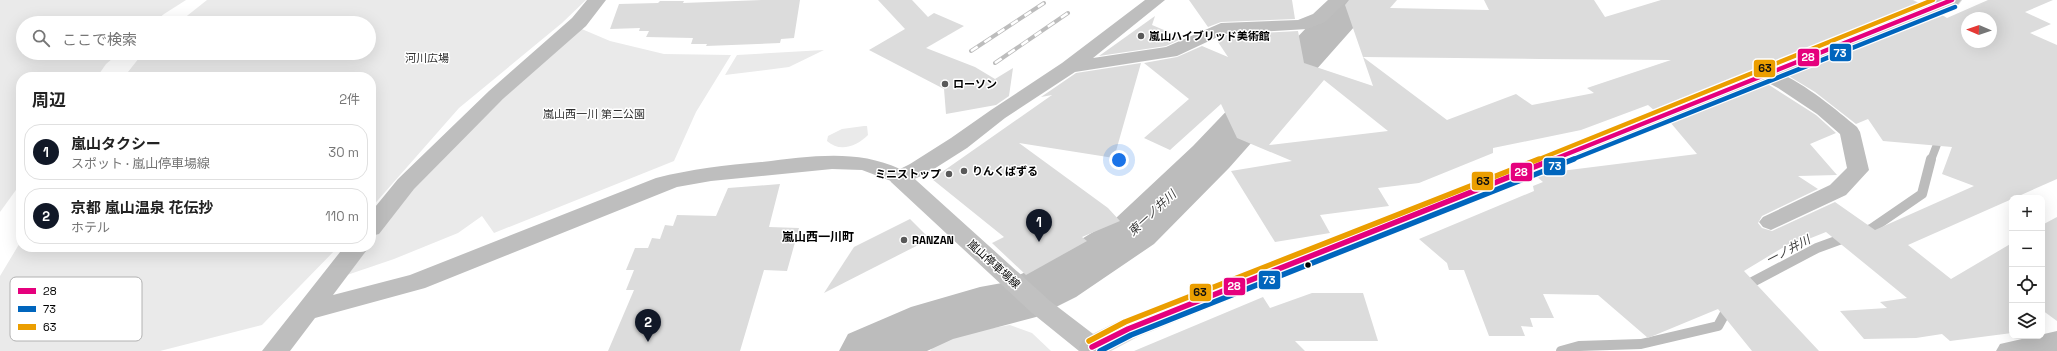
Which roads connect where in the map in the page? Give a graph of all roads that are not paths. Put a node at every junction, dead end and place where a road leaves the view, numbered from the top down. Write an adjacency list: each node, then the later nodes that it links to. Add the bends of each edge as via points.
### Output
1 (597, 0): 8 (street, via 579,22 496,95 406,184)
2 (1156, 0): 5 (street)
3 (1339, 0): 5 (street, via 1319,18 1306,24 1221,29 1170,52)
4 (1952, 0): 6 (main road)
5 (1069, 67): 7 (street, via 959,143 918,169)
6 (1766, 74): 9 (street, via 1824,110 1850,132 1858,170 1838,190); 13 (main road, via 1128,329)
7 (899, 177): 11 (street, via 873,165 855,162 794,165 687,176 638,193 416,282); 13 (main road, 嵐山停車場線, via 1041,307)
8 (376, 222)
9 (1772, 222)
10 (352, 252): 11 (street)
11 (306, 312): 14 (street)
12 (2057, 341): 15 (street)
13 (1094, 349)
14 (275, 351)
15 (2009, 351)

